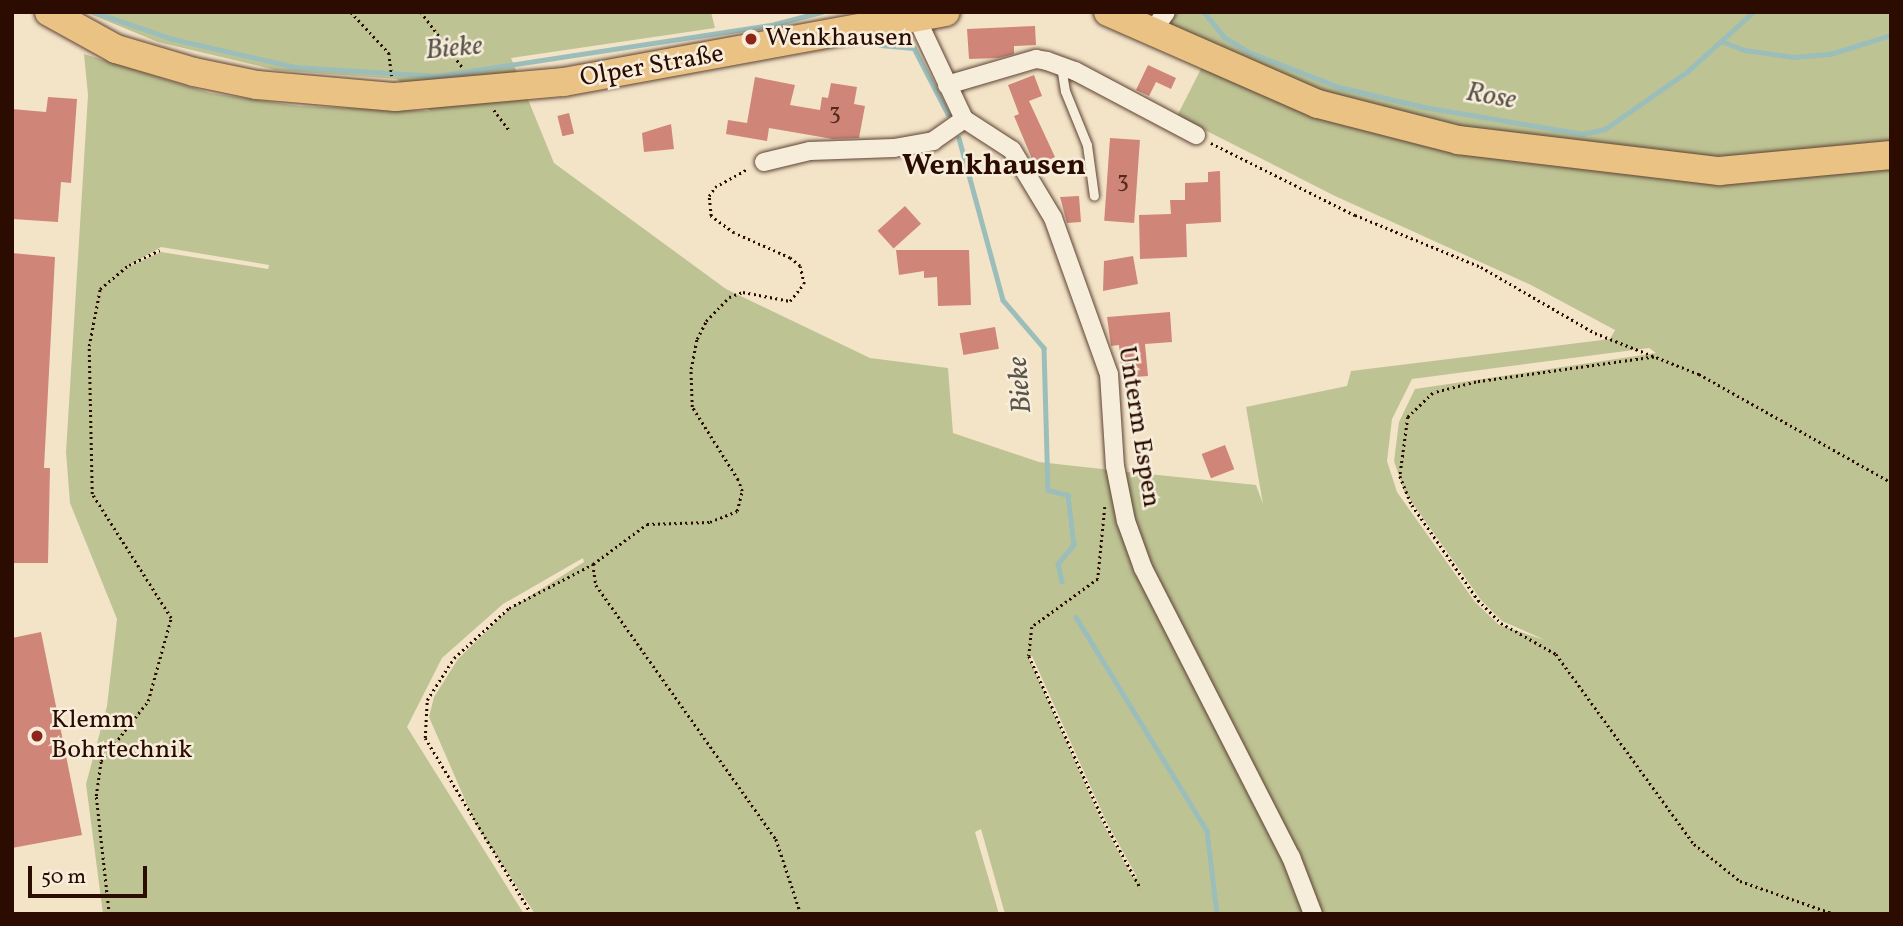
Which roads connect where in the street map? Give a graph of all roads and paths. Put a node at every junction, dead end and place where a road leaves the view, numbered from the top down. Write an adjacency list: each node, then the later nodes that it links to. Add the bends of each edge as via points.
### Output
1 (50, 12): 6 (main road, Olper Straße, via 116,49 257,85 419,97 564,82)
2 (351, 12): 11 (path, via 389,53)
3 (421, 12): 8 (path)
4 (946, 12): 6 (main road, Olper Straße)
5 (1108, 12): 7 (main road)
6 (903, 19): 10 (street)
7 (1159, 21): 14 (main road, via 1318,104 1458,140 1720,171)
8 (436, 33)
9 (1061, 65): 10 (street, via 1036,59); 13 (street); 16 (lane, via 1065,91 1087,145)
10 (947, 85): 12 (street)
11 (393, 86)
12 (964, 119): 15 (street, via 946,134 922,144 810,151); 26 (street, Unterm Espen, via 1012,150 1053,218 1109,374 1115,466 1126,521 1143,568 1291,857)
13 (1196, 135): 18 (path, via 1355,215 1481,267 1595,333)
14 (1891, 155)
15 (764, 162): 21 (path, via 715,187 708,207 717,222 734,233 800,266 804,284 789,301 756,293 729,297 706,321 691,369 692,407 738,480 741,501 728,518 647,524)
16 (1094, 196)
17 (160, 250): 23 (path, via 129,265 100,289 89,346 92,494 171,618 148,701 101,761 96,796)
18 (1654, 357): 19 (path, via 1699,374); 27 (path, via 1476,382 1433,393 1408,417 1400,475 1412,505 1478,600 1501,623 1556,654 1695,844 1740,881)
19 (1891, 482)
20 (1106, 499): 22 (path, via 1098,579 1032,627 1030,656 1104,821)
21 (593, 564): 24 (path, via 509,608 484,628 437,680 422,722 425,738 474,826); 25 (path, via 596,585 776,839)
22 (1141, 889)
23 (109, 914)
24 (531, 914)
25 (801, 914)
26 (1313, 914)
27 (1834, 914)

